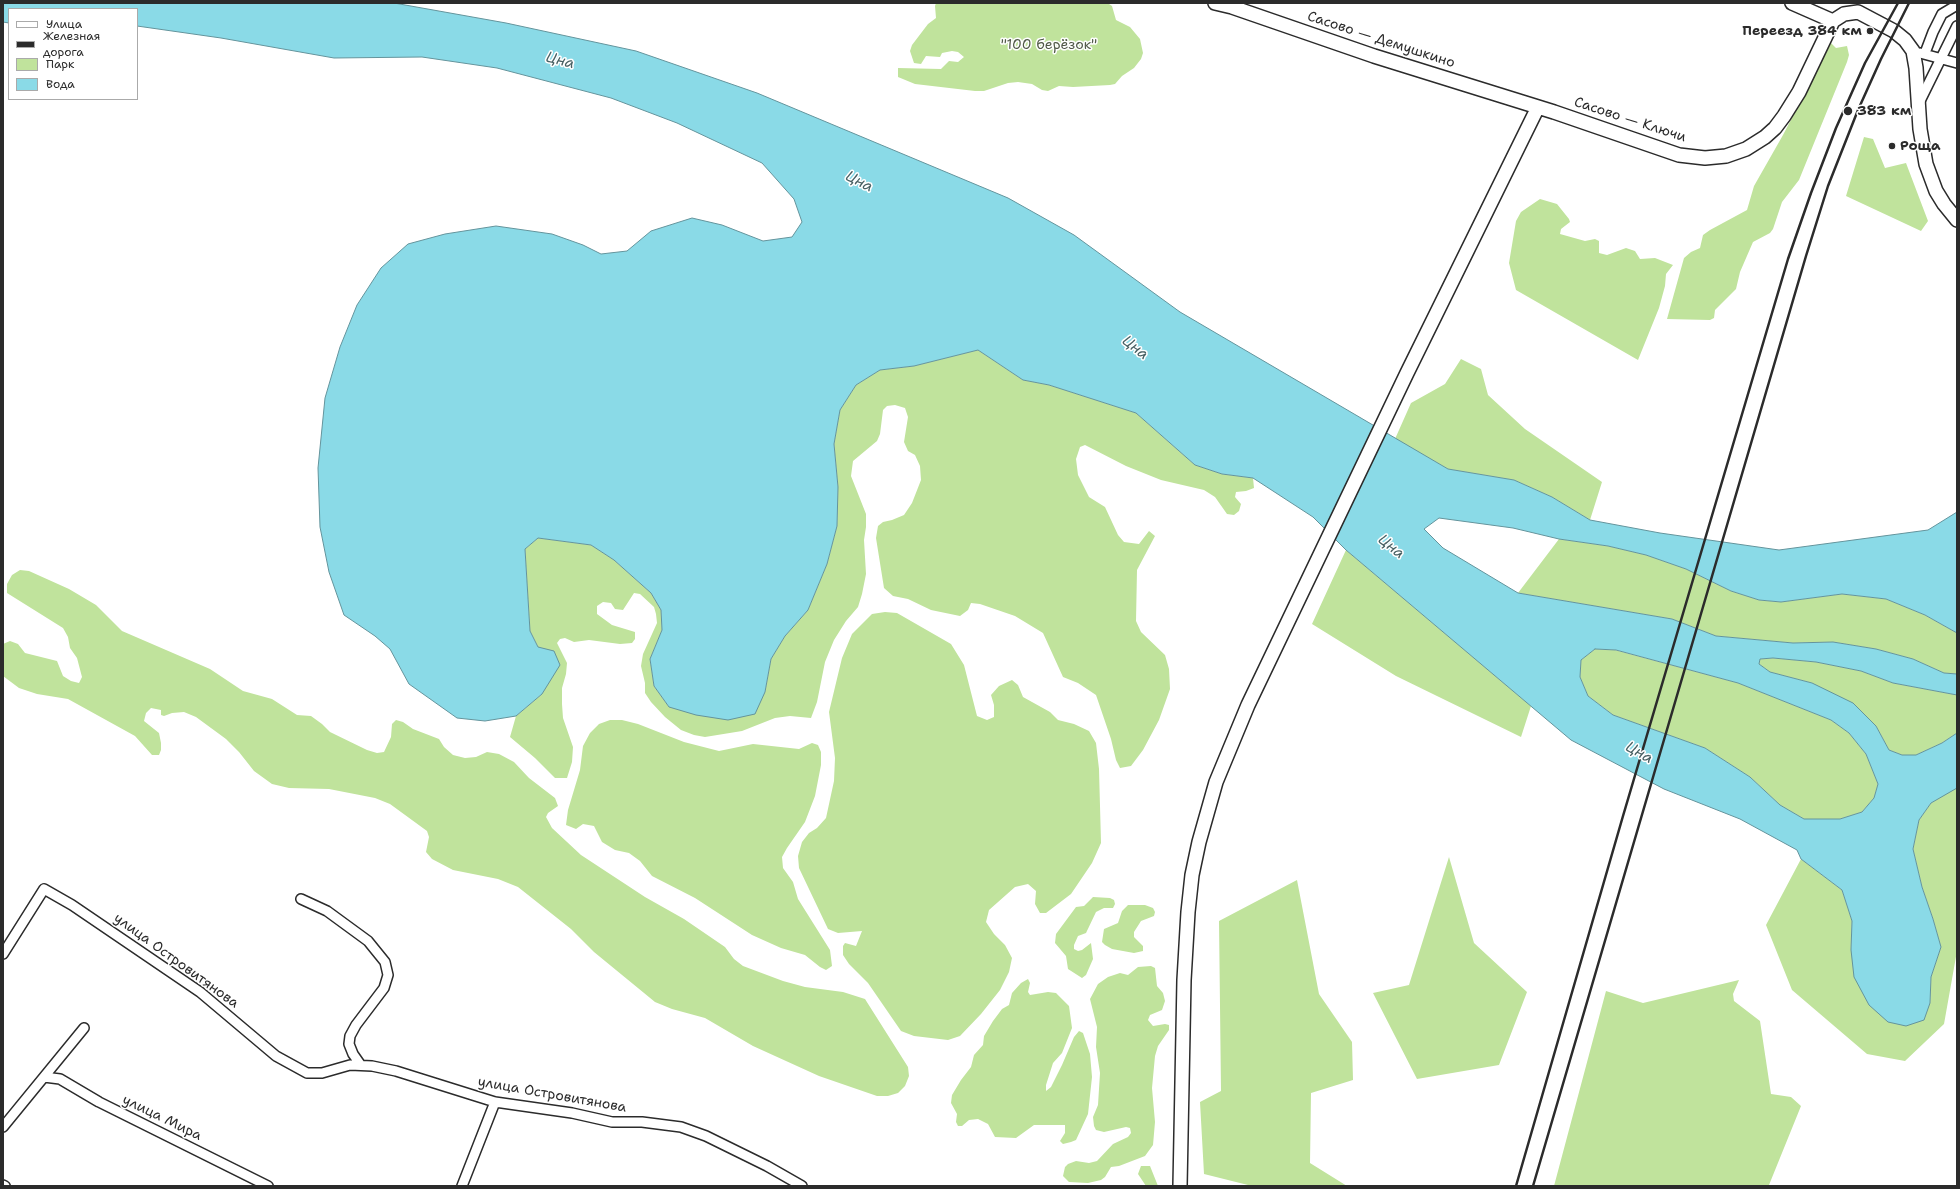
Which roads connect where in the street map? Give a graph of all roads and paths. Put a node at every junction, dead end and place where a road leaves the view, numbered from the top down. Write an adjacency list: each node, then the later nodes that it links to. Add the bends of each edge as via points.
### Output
1 (1215, 3): 10 (street, Сасово — Демушкино)
2 (1792, 3): 4 (street)
3 (1957, 4): 6 (street, via 1942,14)
4 (1834, 21): 6 (street, via 1844,14 1858,12 1894,31); 10 (street, Сасово — Ключи, via 1799,92 1784,116 1765,137 1736,153 1706,158 1679,155)
5 (1957, 26): 7 (street)
6 (1919, 52): 7 (street); 9 (street, via 1916,68)
7 (1941, 58): 8 (street); 9 (street)
8 (1957, 63)
9 (1918, 106): 11 (street, via 1923,149 1930,177 1944,204)
10 (1538, 107): 22 (street, via 1248,705 1205,814 1192,875 1184,980)
11 (1957, 220)
12 (301, 899): 15 (street, via 326,911 368,941 385,962 388,975 384,988 350,1036 349,1044)
13 (3, 954): 15 (street, улица Островитянова, via 44,889 72,905 200,992 276,1056 301,1070 307,1073 322,1073)
14 (84, 1028): 16 (street)
15 (360, 1064): 17 (street, улица Островитянова, via 396,1071)
16 (44, 1077): 18 (street); 19 (street, улица Мира, via 60,1078 99,1102)
17 (495, 1102): 20 (street); 21 (street, улица Островитянова, via 572,1113 612,1122 642,1122 681,1128 712,1139)
18 (3, 1127)
19 (268, 1186)
20 (462, 1186)
21 (802, 1186)
22 (1180, 1186)

